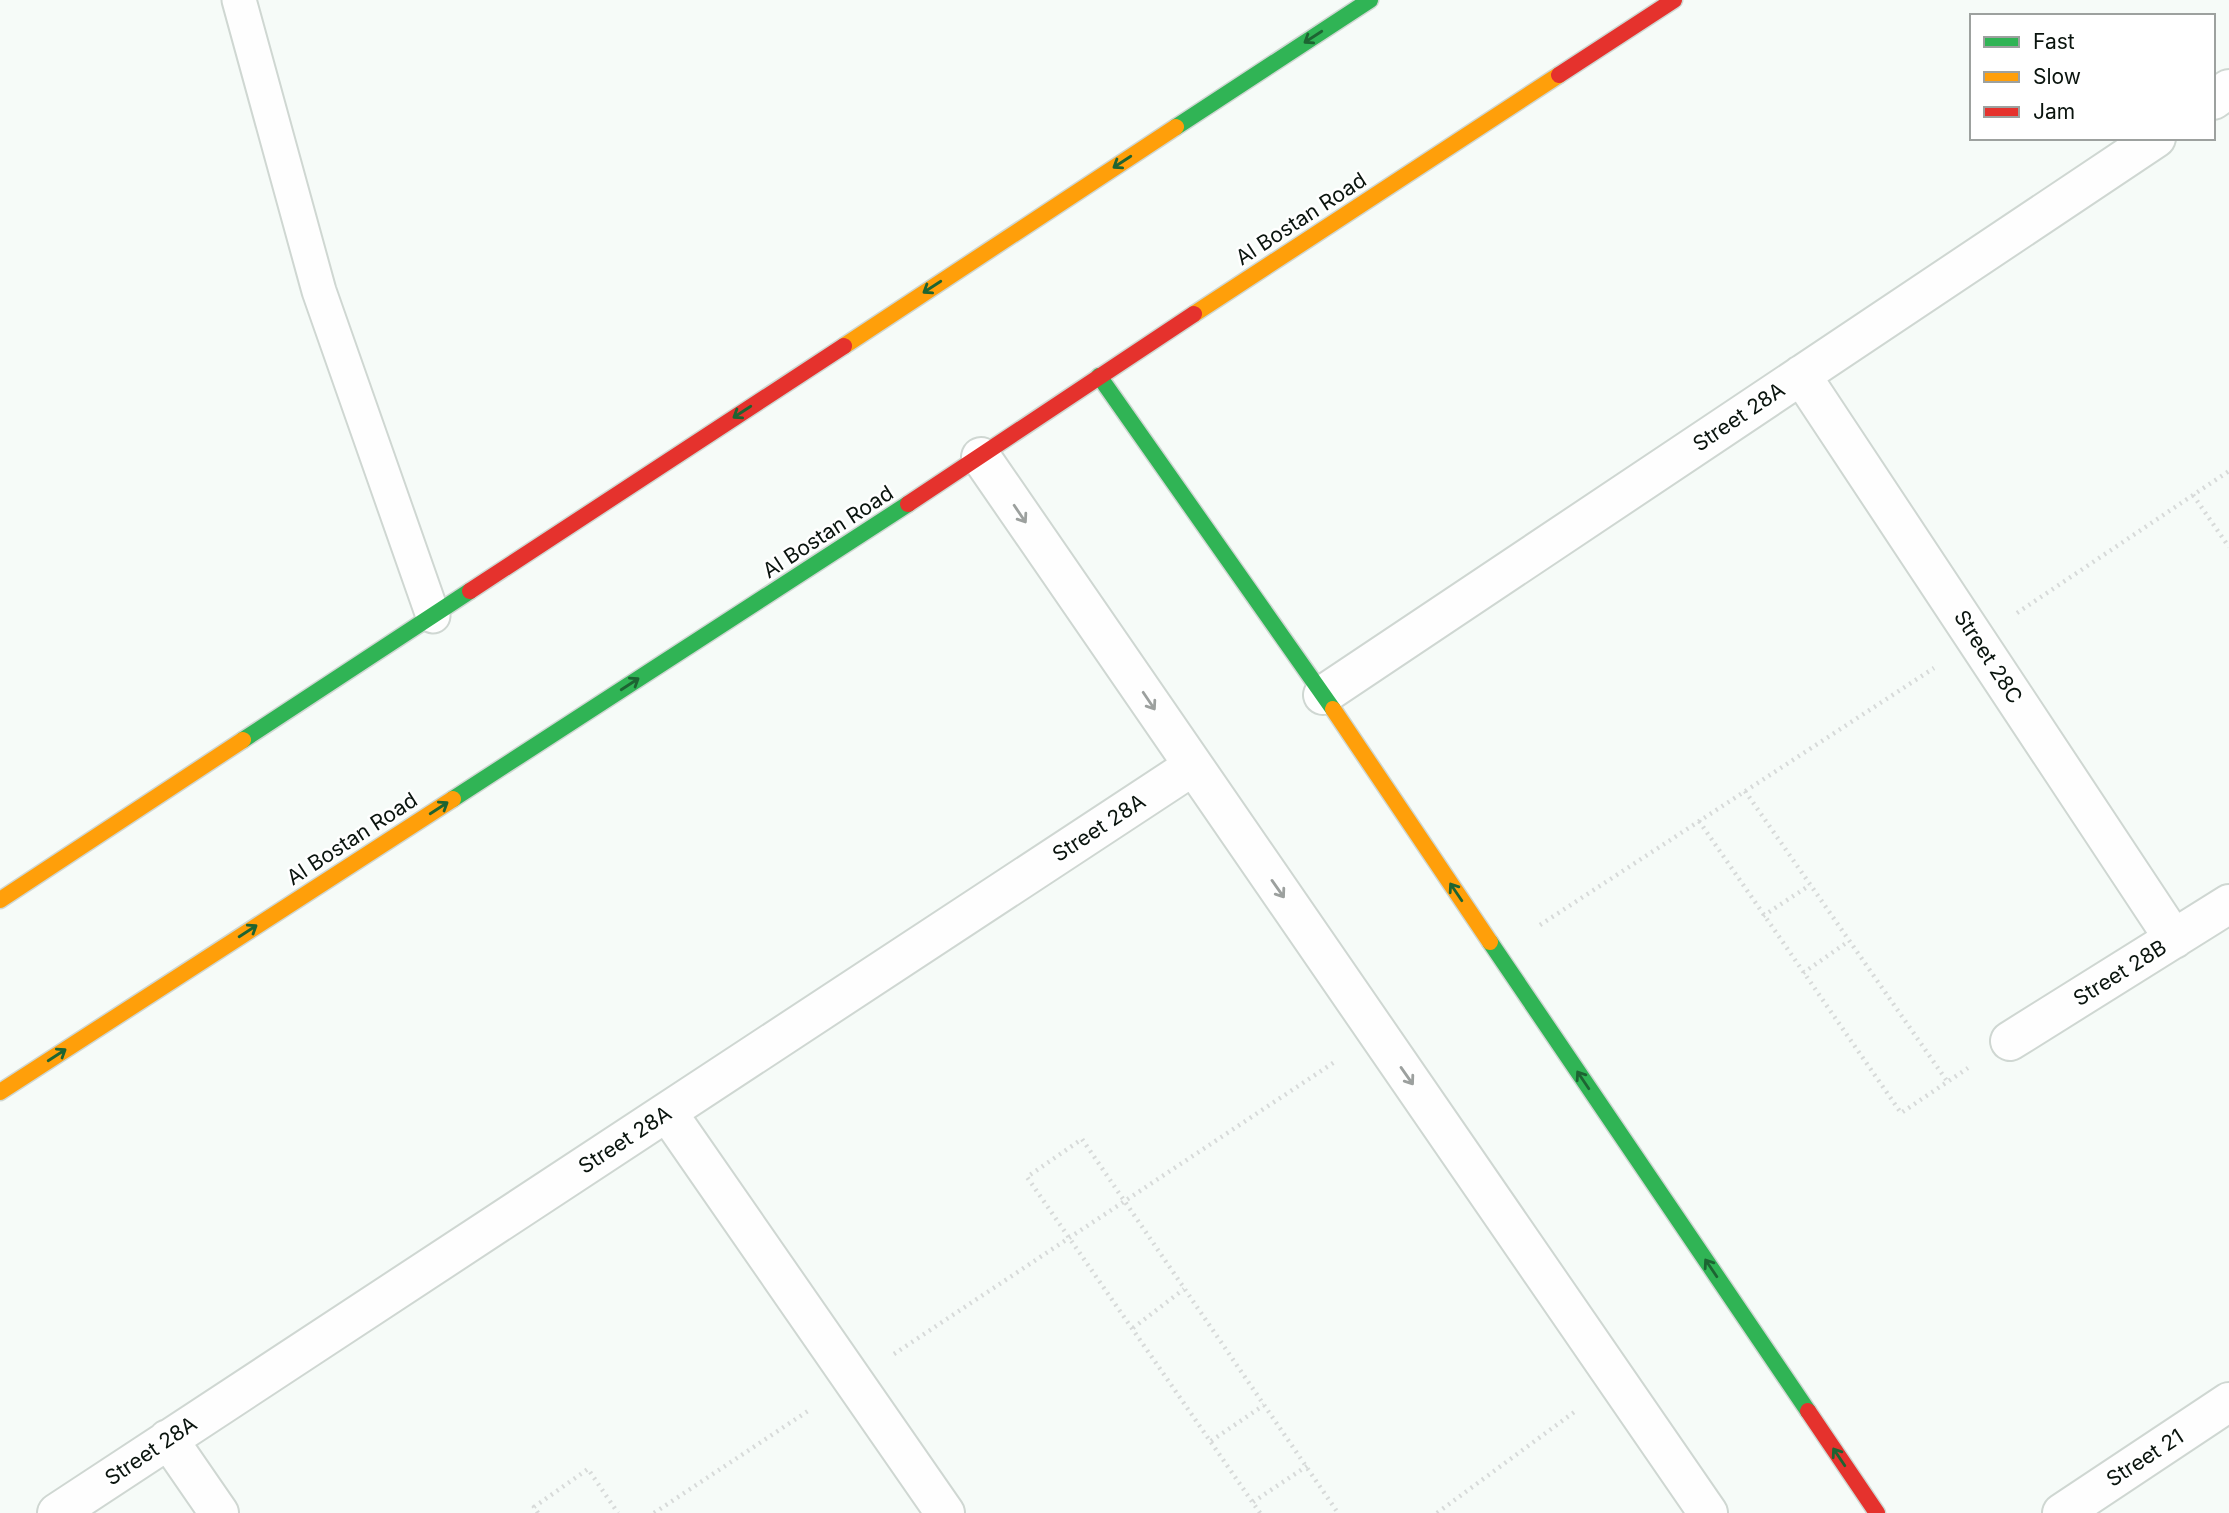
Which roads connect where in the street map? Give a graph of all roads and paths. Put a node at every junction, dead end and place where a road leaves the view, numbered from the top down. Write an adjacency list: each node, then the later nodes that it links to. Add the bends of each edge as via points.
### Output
1 (239, 0): 11 (lane, via 319,290)
2 (1370, 0): 11 (main road, one-way to 11)
3 (1674, 0): 6 (main road, Al Bostan Road)
4 (2153, 140): 5 (street, Street 28A)
5 (1801, 375): 12 (street, Street 28C); 13 (street, Street 28A)
6 (1099, 376): 7 (main road, Al Bostan Road); 13 (main road)
7 (981, 457): 14 (street, one-way to 14); 28 (main road, Al Bostan Road, one-way to 7)
8 (2229, 471): 9 (path)
9 (2193, 495): 10 (path); 12 (path)
10 (2229, 547)
11 (433, 615): 18 (main road)
12 (1977, 640): 15 (path); 21 (street, Street 28C)
13 (1322, 695): 23 (main road, one-way to 13)
14 (1193, 766): 25 (street, one-way to 25); 29 (street, Street 28A)
15 (1745, 791): 16 (path); 17 (path)
16 (1699, 821): 20 (path); 23 (path)
17 (1810, 885): 20 (path); 22 (path)
18 (0, 900)
19 (2229, 904): 21 (street, Street 28B)
20 (1763, 916): 24 (path)
21 (2174, 939): 26 (street, Street 28B)
22 (1849, 941): 24 (path); 27 (path)
23 (1497, 953): 52 (main road, one-way to 23)
24 (1803, 972): 27 (path, via 1901,1113)
25 (1378, 1034): 30 (path); 35 (street, one-way to 35)
26 (2010, 1041): 27 (path)
27 (1947, 1081)
28 (0, 1092)
29 (667, 1112): 34 (street); 38 (street, Street 28A)
30 (1124, 1202): 31 (path); 31 (path, via 1082,1139 1027,1177); 32 (path)
31 (1069, 1238): 33 (path); 34 (path)
32 (1184, 1289): 33 (path); 37 (path)
33 (1133, 1328): 39 (path)
34 (853, 1381): 46 (path); 47 (street)
35 (1617, 1381): 50 (path); 51 (street)
36 (2229, 1402): 53 (street, Street 21)
37 (1264, 1405): 39 (path); 40 (path)
38 (168, 1439): 42 (street, Street 28A); 43 (street)
39 (1211, 1441): 41 (path)
40 (1307, 1466): 41 (path); 49 (path)
41 (1253, 1502): 48 (path)
42 (57, 1513)
43 (219, 1513)
44 (538, 1513): 45 (path, via 534,1507 588,1469)
45 (618, 1513)
46 (654, 1513)
47 (945, 1513)
48 (1260, 1513)
49 (1338, 1513)
50 (1437, 1513)
51 (1708, 1513)
52 (1877, 1513)
53 (2062, 1513)

